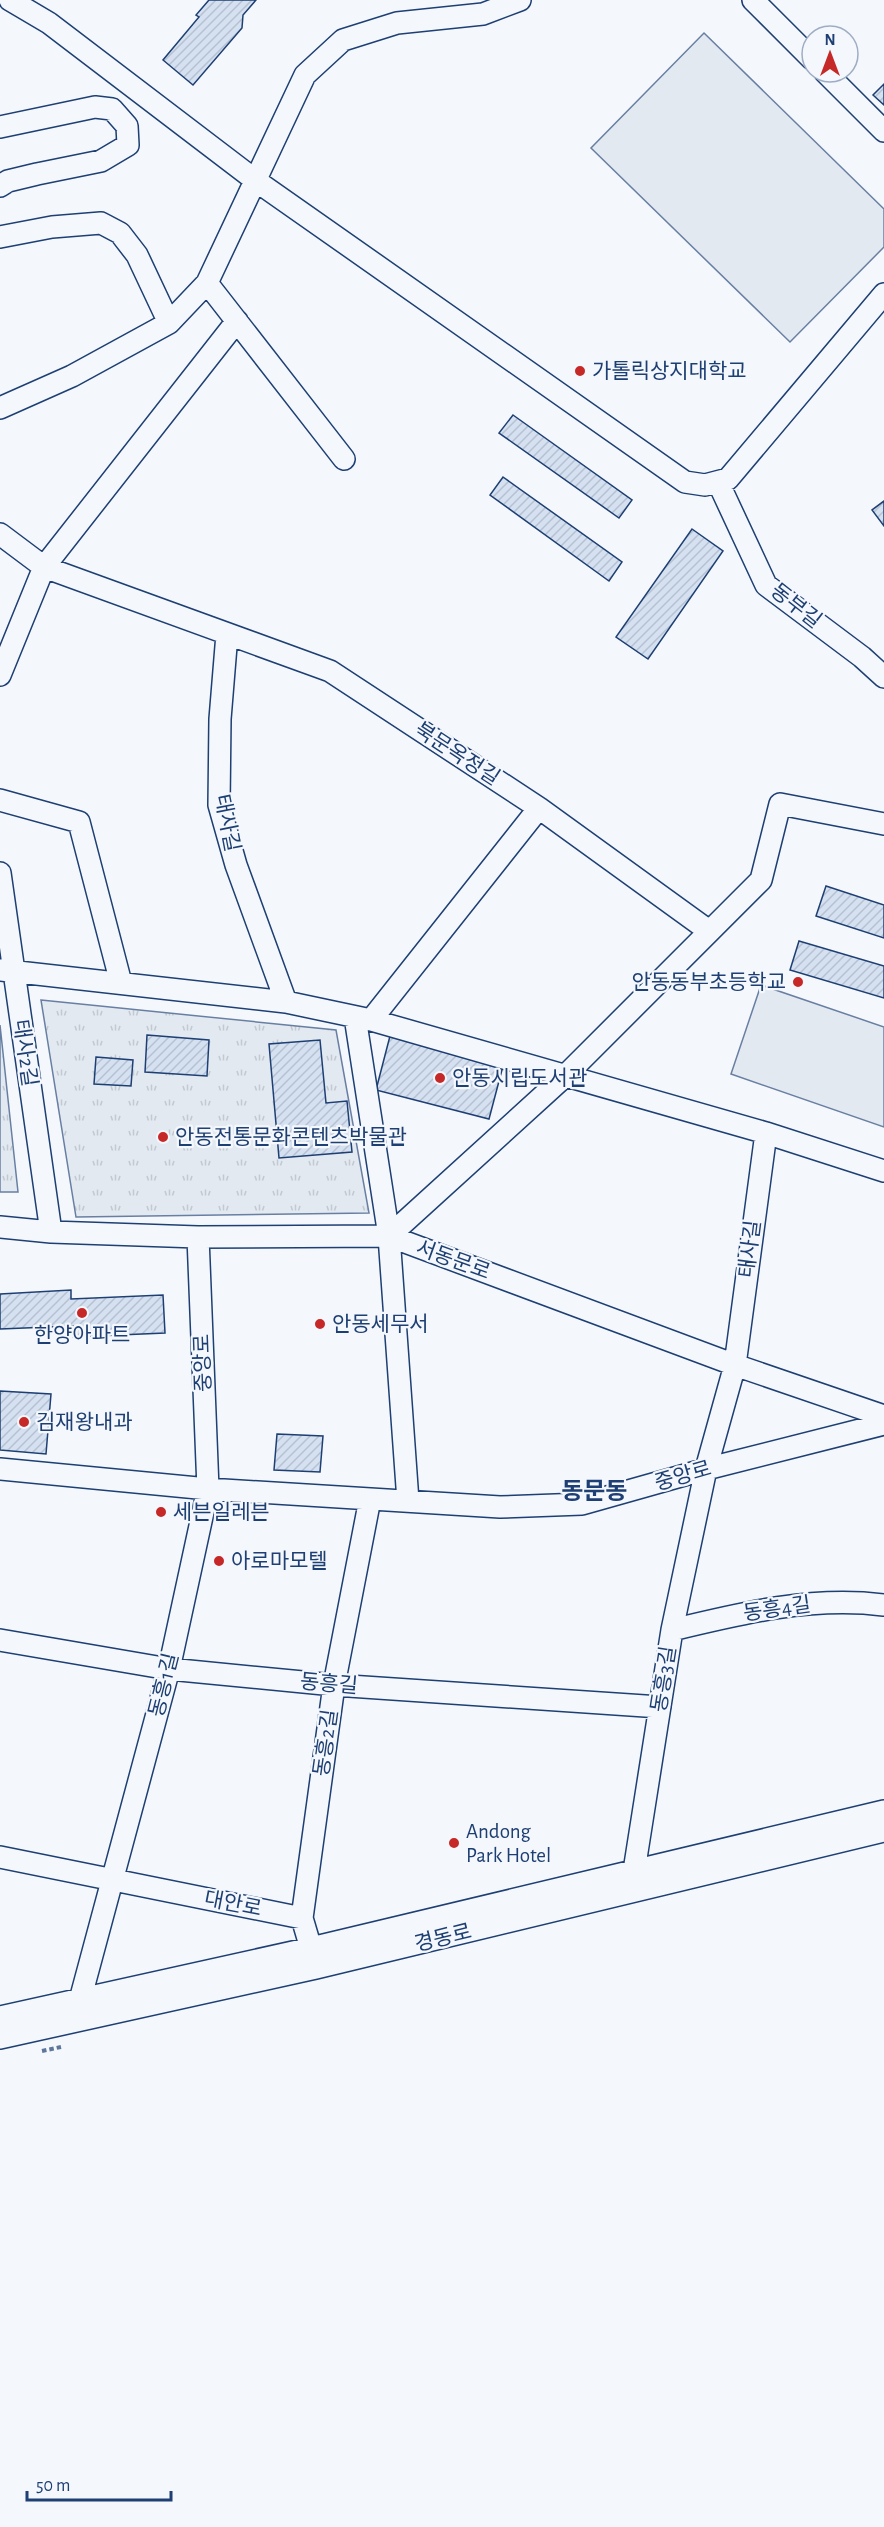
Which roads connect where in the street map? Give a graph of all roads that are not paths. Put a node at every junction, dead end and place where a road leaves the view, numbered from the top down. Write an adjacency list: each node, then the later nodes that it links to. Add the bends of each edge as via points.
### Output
1 (10, 0): 8 (street, via 49,22)
2 (520, 0): 8 (street, via 483,14 397,23 343,40 306,75)
3 (753, 0): 4 (street)
4 (800, 47)
5 (837, 84): 7 (street)
6 (0, 127): 9 (street, via 95,107 112,109 127,126 128,145 101,161)
7 (884, 131)
8 (255, 180): 11 (street); 17 (street, via 685,482)
9 (0, 186)
10 (0, 237): 14 (street, via 101,223 120,233 137,255)
11 (207, 283): 13 (street); 14 (street)
12 (884, 294): 17 (street, via 739,468 728,479)
13 (237, 321): 16 (street); 19 (street)
14 (169, 323): 15 (street, via 72,376)
15 (0, 408)
16 (344, 459)
17 (718, 482): 22 (street, 동부길, via 766,585)
18 (0, 534): 19 (street, 북문옥정길)
19 (44, 567): 20 (street, 북문옥정길); 21 (street)
20 (227, 634): 24 (street, 북문옥정길, via 330,671); 30 (street, 태사길, via 220,719 219,805 236,865)
21 (0, 675)
22 (884, 677)
23 (0, 800): 29 (street, via 79,822)
24 (539, 808): 27 (street, 북문옥정길); 31 (street)
25 (884, 825): 27 (street, via 780,804 761,880)
26 (0, 873): 28 (street, 태사2길)
27 (709, 931): 32 (street)
28 (7, 970): 29 (street); 36 (street, 태사2길)
29 (121, 984): 30 (street)
30 (286, 1002): 31 (street)
31 (363, 1019): 32 (street); 37 (street)
32 (566, 1075): 33 (street); 37 (street)
33 (766, 1133): 34 (street); 39 (street, 태사길)
34 (884, 1171)
35 (0, 1227): 36 (street, 서동문로)
36 (51, 1232): 38 (street, 서동문로)
37 (389, 1236): 38 (street, 서동문로); 39 (street, 서동문로); 46 (street)
38 (198, 1237): 44 (street, 중앙로)
39 (735, 1365): 40 (street, 서동문로); 43 (street, 태사길)
40 (884, 1416)
41 (884, 1424): 43 (street, 중앙로)
42 (0, 1469): 44 (street, 중앙로)
43 (706, 1469): 46 (street, 중앙로, via 582,1504 500,1507); 48 (street, 동흥3길)
44 (208, 1489): 45 (street, 중앙로); 50 (street, 동흥1길)
45 (370, 1499): 46 (street, 중앙로); 51 (street, 동흥2길)
46 (408, 1501)
47 (884, 1605): 48 (street, 동흥4길, via 850,1601 770,1607)
48 (672, 1630): 52 (street, 동흥3길)
49 (0, 1640): 50 (street, 동흥길)
50 (169, 1669): 51 (street, 동흥길); 56 (street, 동흥1길)
51 (334, 1685): 52 (street, 동흥길); 58 (street, 동흥2길)
52 (660, 1707): 57 (street, 동흥3길)
53 (884, 1811): 57 (street, 경동로)
54 (884, 1831): 57 (street, 경동로)
55 (0, 1857): 56 (street, 대안로)
56 (113, 1880): 58 (street, 대안로); 60 (street)
57 (636, 1881): 59 (street, 경동로)
58 (302, 1918): 59 (street)
59 (314, 1958): 60 (street, 경동로); 62 (street, 경동로)
60 (80, 2000): 61 (street, 경동로)
61 (0, 2017)
62 (0, 2038)

